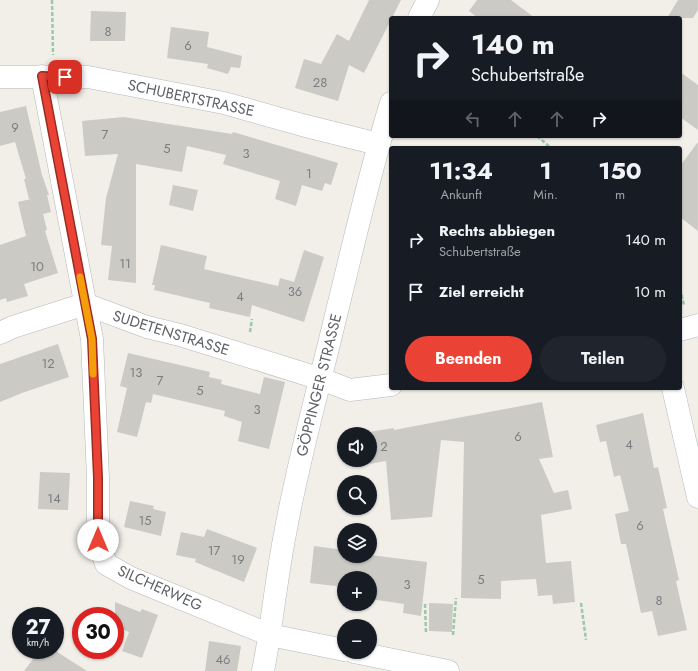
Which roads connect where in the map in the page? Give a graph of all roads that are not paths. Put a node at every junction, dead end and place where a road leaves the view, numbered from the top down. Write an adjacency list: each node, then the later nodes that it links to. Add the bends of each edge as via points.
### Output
1 (428, 0): 2 (street)
2 (420, 16)
3 (48, 76): 4 (street, SCHUBERTSTRASSE); 6 (street, SCHUBERTSTRASSE, via 88,77 224,103); 7 (street, SILCHERWEG)
4 (0, 77)
5 (389, 109): 6 (street, GÖPPINGER STRASSE)
6 (378, 144): 11 (street, GÖPPINGER STRASSE)
7 (84, 304): 10 (street); 11 (street, SUDETENSTRASSE, via 147,327); 15 (street, SILCHERWEG, via 92,339 98,540 106,564 131,578)
8 (698, 326): 9 (street)
9 (682, 330)
10 (0, 333)
11 (320, 379): 12 (street, SUDETENSTRASSE, via 350,390); 15 (street, GÖPPINGER STRASSE, via 284,535)
12 (389, 385)
13 (673, 390): 14 (street)
14 (698, 497)
15 (270, 635): 16 (street, SILCHERWEG); 18 (street, GÖPPINGER STRASSE)
16 (337, 649)
17 (377, 657): 19 (street)
18 (263, 671)
19 (448, 671)

